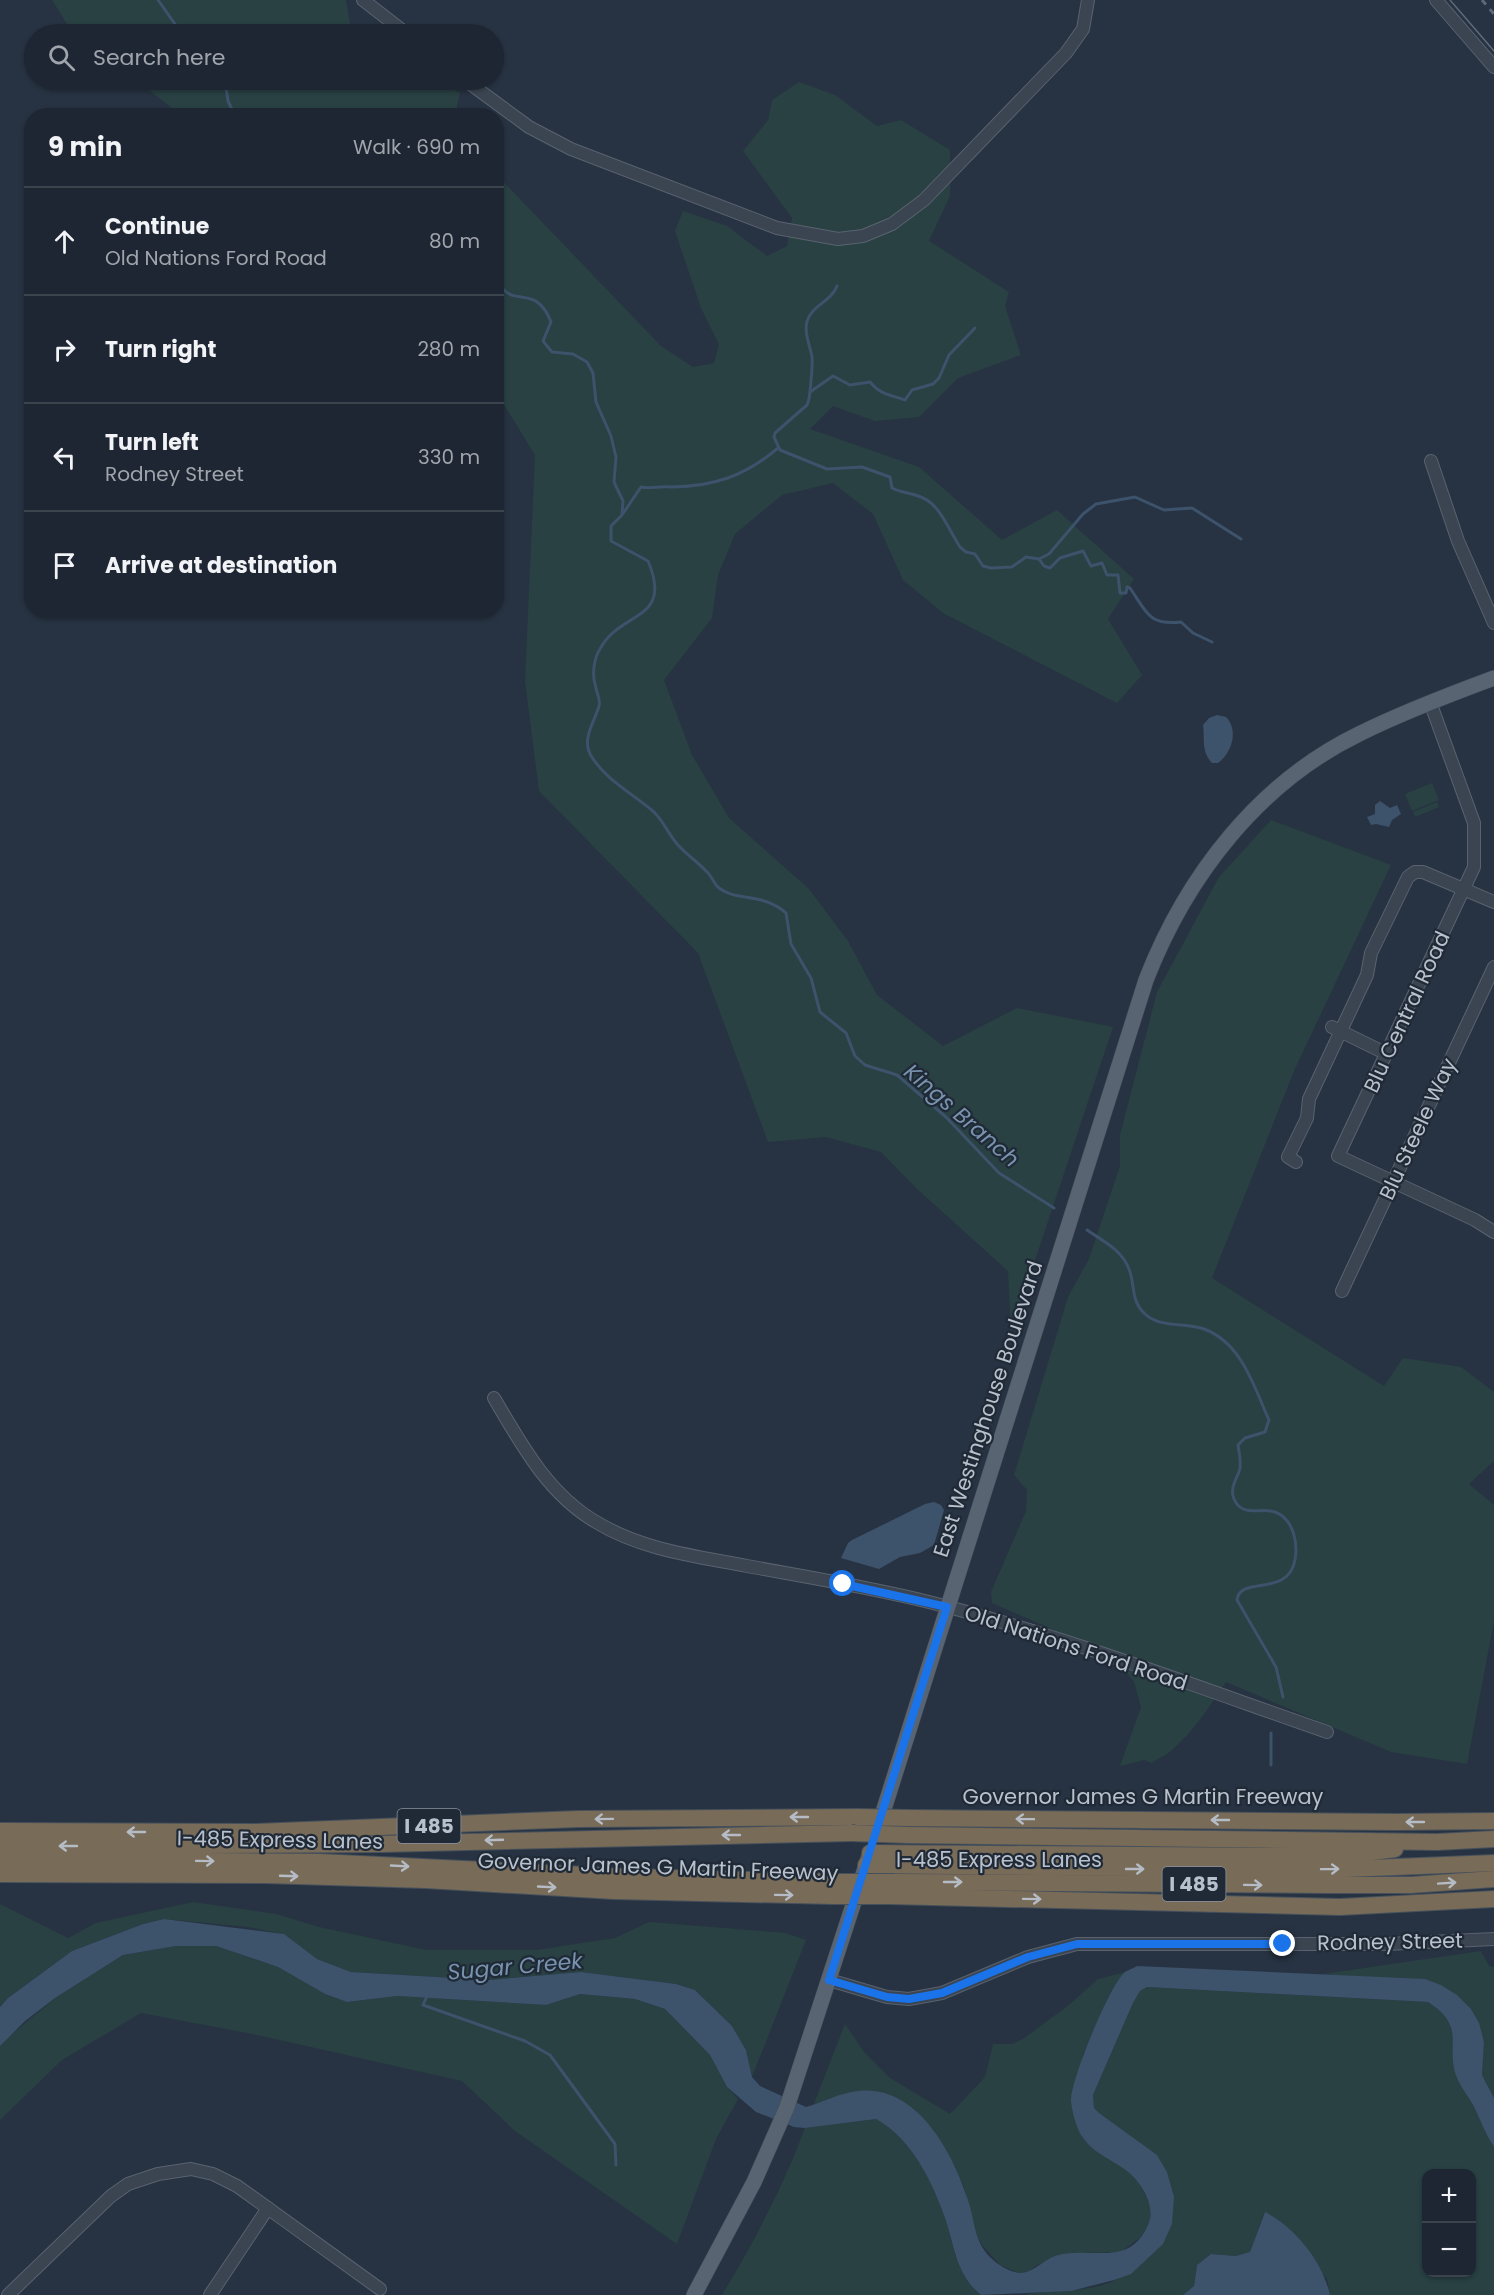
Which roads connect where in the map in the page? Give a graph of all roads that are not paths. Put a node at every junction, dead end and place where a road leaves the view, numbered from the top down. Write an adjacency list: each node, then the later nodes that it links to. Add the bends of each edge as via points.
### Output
1 (363, 0): 4 (street)
2 (1088, 0): 8 (street, via 1083,29 1066,53 924,200 892,224 863,236 837,238 777,228 571,149)
3 (1436, 0): 5 (street)
4 (394, 24)
5 (1494, 67)
6 (479, 90): 7 (street)
7 (503, 108)
8 (504, 109)
9 (1431, 461): 10 (street, via 1458,540)
10 (1494, 623)
11 (1494, 678): 12 (main road, East Westinghouse Boulevard)
12 (1430, 702): 13 (street, Blu Central Road, via 1474,823 1474,867); 23 (main road, East Westinghouse Boulevard, via 1339,745 1282,786 1221,846 1172,920 1146,980)
13 (1465, 890): 14 (street); 16 (street, via 1423,872 1408,877 1371,953 1367,975); 17 (street, Blu Central Road)
14 (1494, 902)
15 (1494, 967): 19 (street, Blu Steele Way)
16 (1336, 1029): 17 (street); 18 (street, via 1309,1099 1307,1118 1288,1157)
17 (1387, 1054): 19 (street, Blu Central Road, via 1338,1156)
18 (1296, 1162)
19 (1393, 1182): 20 (street, Blu Central Road); 21 (street, Blu Steele Way)
20 (1494, 1232)
21 (1342, 1291)
22 (494, 1398): 23 (street, Old Nations Ford Road, via 522,1446 554,1488 585,1515 614,1532 677,1553)
23 (947, 1607): 24 (street, Old Nations Ford Road, via 1034,1631); 35 (main road, East Westinghouse Boulevard)
24 (1327, 1732)
25 (1494, 1821): 28 (highway, Governor James G Martin Freeway / I 485, one-way to 28)
26 (473, 1824): 27 (highway, Governor James G Martin Freeway / I 485, one-way to 26, via 698,1817); 29 (highway, Governor James G Martin Freeway / I 485, one-way to 29, via 256,1832); 30 (highway)
27 (855, 1825): 28 (highway, Governor James G Martin Freeway / I 485, bridge); 30 (highway, I-485 Express Lanes / I 485, one-way to 30)
28 (909, 1826): 32 (highway, I-485 Express Lanes / I 485)
29 (0, 1831)
30 (643, 1836): 33 (highway, I-485 Express Lanes / I 485, one-way to 33, via 324,1845)
31 (1494, 1839): 32 (highway, I-485 Express Lanes / I 485)
32 (1437, 1842): 35 (highway, via 1364,1854 1310,1856)
33 (0, 1846)
34 (0, 1859): 40 (highway, I-485 Express Lanes / I 485, one-way to 40, via 319,1862)
35 (868, 1859): 36 (highway, one-way to 36, via 1321,1869); 45 (main road, East Westinghouse Boulevard)
36 (1494, 1863)
37 (0, 1874): 40 (highway, Governor James G Martin Freeway / I 485, one-way to 40, via 300,1876 614,1891)
38 (1494, 1879): 39 (highway, I-485 Express Lanes / I 485, one-way to 38)
39 (1411, 1885): 41 (highway, I-485 Express Lanes / I 485, one-way to 39); 43 (highway)
40 (836, 1889): 41 (highway, Governor James G Martin Freeway / I 485, bridge)
41 (892, 1889): 43 (highway, Governor James G Martin Freeway / I 485, one-way to 43)
42 (1494, 1899): 43 (highway, Governor James G Martin Freeway / I 485)
43 (1340, 1907)
44 (1494, 1939): 45 (street, Rodney Street, via 1387,1944 1077,1944 1028,1957 942,1993 909,1999 887,1997)
45 (829, 1980): 50 (main road, East Westinghouse Boulevard, via 798,2075 754,2182)
46 (268, 2208): 47 (street); 48 (street, via 237,2186 201,2170 146,2177 111,2196); 49 (street)
47 (380, 2289)
48 (8, 2295)
49 (210, 2295)
50 (694, 2295)

